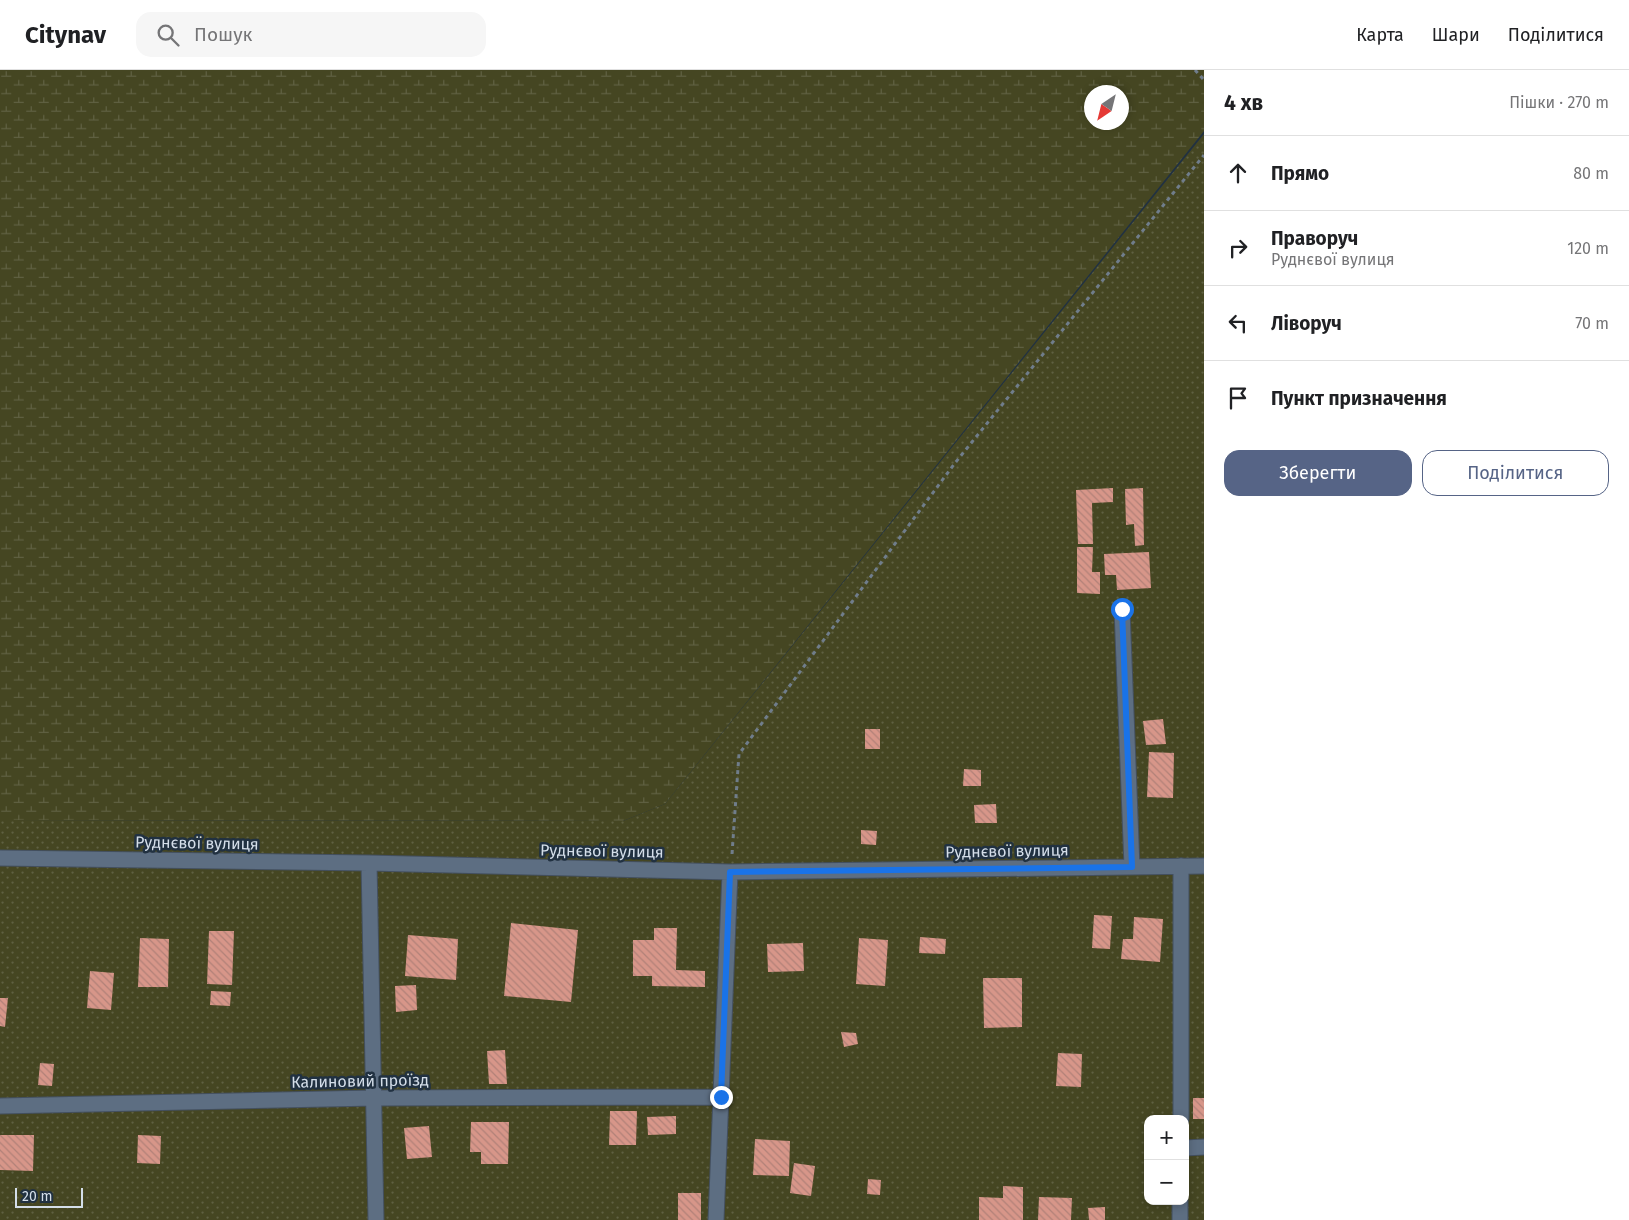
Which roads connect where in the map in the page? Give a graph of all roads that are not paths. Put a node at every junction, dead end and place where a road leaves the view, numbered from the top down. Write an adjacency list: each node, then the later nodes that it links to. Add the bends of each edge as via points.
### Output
1 (1122, 609): 6 (street)
2 (0, 858): 3 (street, Руднєвої вулиця)
3 (369, 863): 7 (street, Руднєвої вулиця); 9 (street)
4 (1181, 866): 5 (street, Руднєвої вулиця); 6 (street, Руднєвої вулиця); 11 (street)
5 (1204, 866)
6 (1132, 867): 7 (street, Руднєвої вулиця)
7 (730, 872): 8 (street)
8 (721, 1097): 9 (street, Калиновий проїзд); 16 (street)
9 (374, 1098): 10 (street, Калиновий проїзд); 15 (street)
10 (0, 1106)
11 (1181, 1115)
12 (1204, 1147): 13 (street)
13 (1189, 1148)
14 (1180, 1205): 17 (street)
15 (376, 1220)
16 (716, 1220)
17 (1180, 1220)

